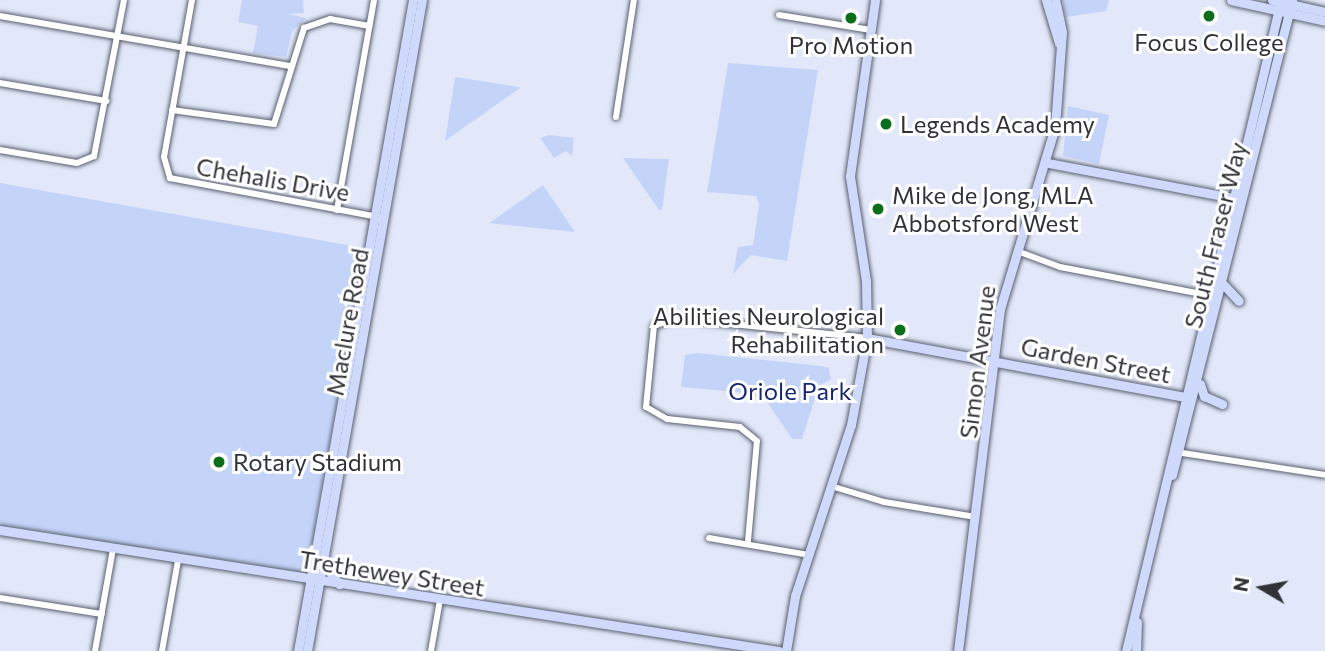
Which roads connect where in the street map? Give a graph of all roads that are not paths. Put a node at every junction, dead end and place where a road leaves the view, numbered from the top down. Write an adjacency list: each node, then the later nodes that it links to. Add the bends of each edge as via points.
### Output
1 (124, 0): 21 (street)
2 (192, 0): 24 (street, Chehalis Drive)
3 (373, 0): 19 (street)
4 (413, 0): 35 (main road, Maclure Road)
5 (422, 0): 35 (main road, Maclure Road)
6 (634, 0): 30 (street)
7 (875, 0): 20 (main road)
8 (1046, 0): 22 (main road, Simon Avenue)
9 (1055, 0): 22 (main road, Simon Avenue)
10 (1231, 0): 13 (main road)
11 (1302, 0): 15 (main road)
12 (1278, 3): 13 (main road); 14 (main road); 23 (main road, South Fraser Way)
13 (1249, 4): 23 (main road, via 1269,16)
14 (1291, 6): 15 (main road); 25 (main road, South Fraser Way)
15 (1318, 13): 18 (main road); 25 (main road, via 1296,23)
16 (779, 15): 20 (street)
17 (0, 16): 21 (street)
18 (1325, 22)
19 (369, 26): 26 (street, via 311,23 295,40); 34 (street)
20 (871, 30): 39 (main road, via 850,176 866,281)
21 (118, 37): 24 (street); 28 (street)
22 (1059, 43): 32 (main road, Simon Avenue, via 1061,81)
23 (1270, 44): 33 (main road, South Fraser Way)
24 (184, 46): 26 (street); 29 (street, Chehalis Drive)
25 (1280, 50): 33 (main road, South Fraser Way)
26 (290, 66): 29 (street, via 282,113 268,126)
27 (0, 83): 28 (street)
28 (106, 101): 31 (street, via 90,161)
29 (172, 110): 34 (street, Chehalis Drive, via 164,164 174,180)
30 (616, 117)
31 (0, 150)
32 (1048, 163): 33 (main road); 36 (main road, Simon Avenue)
33 (1239, 199): 37 (main road, South Fraser Way); 38 (main road, South Fraser Way)
34 (337, 210): 35 (street, Chehalis Drive)
35 (380, 217): 55 (main road, Maclure Road); 56 (main road, Maclure Road)
36 (1017, 251): 38 (street, via 1060,267); 40 (main road, Simon Avenue, via 1002,294)
37 (1223, 284): 38 (main road, South Fraser Way); 38 (main road, via 1239,301)
38 (1215, 297): 41 (main road, South Fraser Way); 42 (main road, South Fraser Way)
39 (866, 338): 40 (main road, Garden Street); 47 (main road, via 856,405); 51 (street, via 675,318 654,326 646,407 667,419 740,427 757,441)
40 (993, 360): 42 (main road, Garden Street); 48 (main road, Simon Avenue)
41 (1200, 378): 42 (main road, South Fraser Way); 43 (main road, via 1204,396)
42 (1190, 398): 44 (main road, South Fraser Way); 45 (main road, South Fraser Way)
43 (1222, 404)
44 (1182, 453): 45 (main road, South Fraser Way); 46 (street)
45 (1172, 475): 61 (main road, South Fraser Way)
46 (1325, 475)
47 (831, 486): 48 (street, via 884,502); 53 (main road)
48 (978, 517): 70 (main road, Simon Avenue)
49 (0, 530): 52 (main road, Trethewey Street)
50 (709, 538): 51 (street)
51 (748, 541): 53 (street)
52 (113, 549): 54 (main road, Trethewey Street); 60 (street)
53 (808, 555): 69 (main road)
54 (178, 560): 56 (main road, Trethewey Street); 64 (street)
55 (323, 564): 56 (main road, Maclure Road); 57 (main road)
56 (315, 581): 57 (main road, Trethewey Street); 65 (main road, Maclure Road); 66 (main road, Maclure Road)
57 (339, 584): 59 (main road, Trethewey Street)
58 (0, 598): 60 (street)
59 (440, 600): 62 (main road, Trethewey Street); 67 (street)
60 (102, 614): 63 (street)
61 (1137, 622): 71 (main road, South Fraser Way); 72 (main road, South Fraser Way)
62 (714, 646): 68 (main road, Trethewey Street)
63 (95, 651)
64 (162, 651)
65 (298, 651)
66 (307, 651)
67 (431, 651)
68 (779, 651)
69 (786, 651)
70 (958, 651)
71 (1126, 651)
72 (1136, 651)

